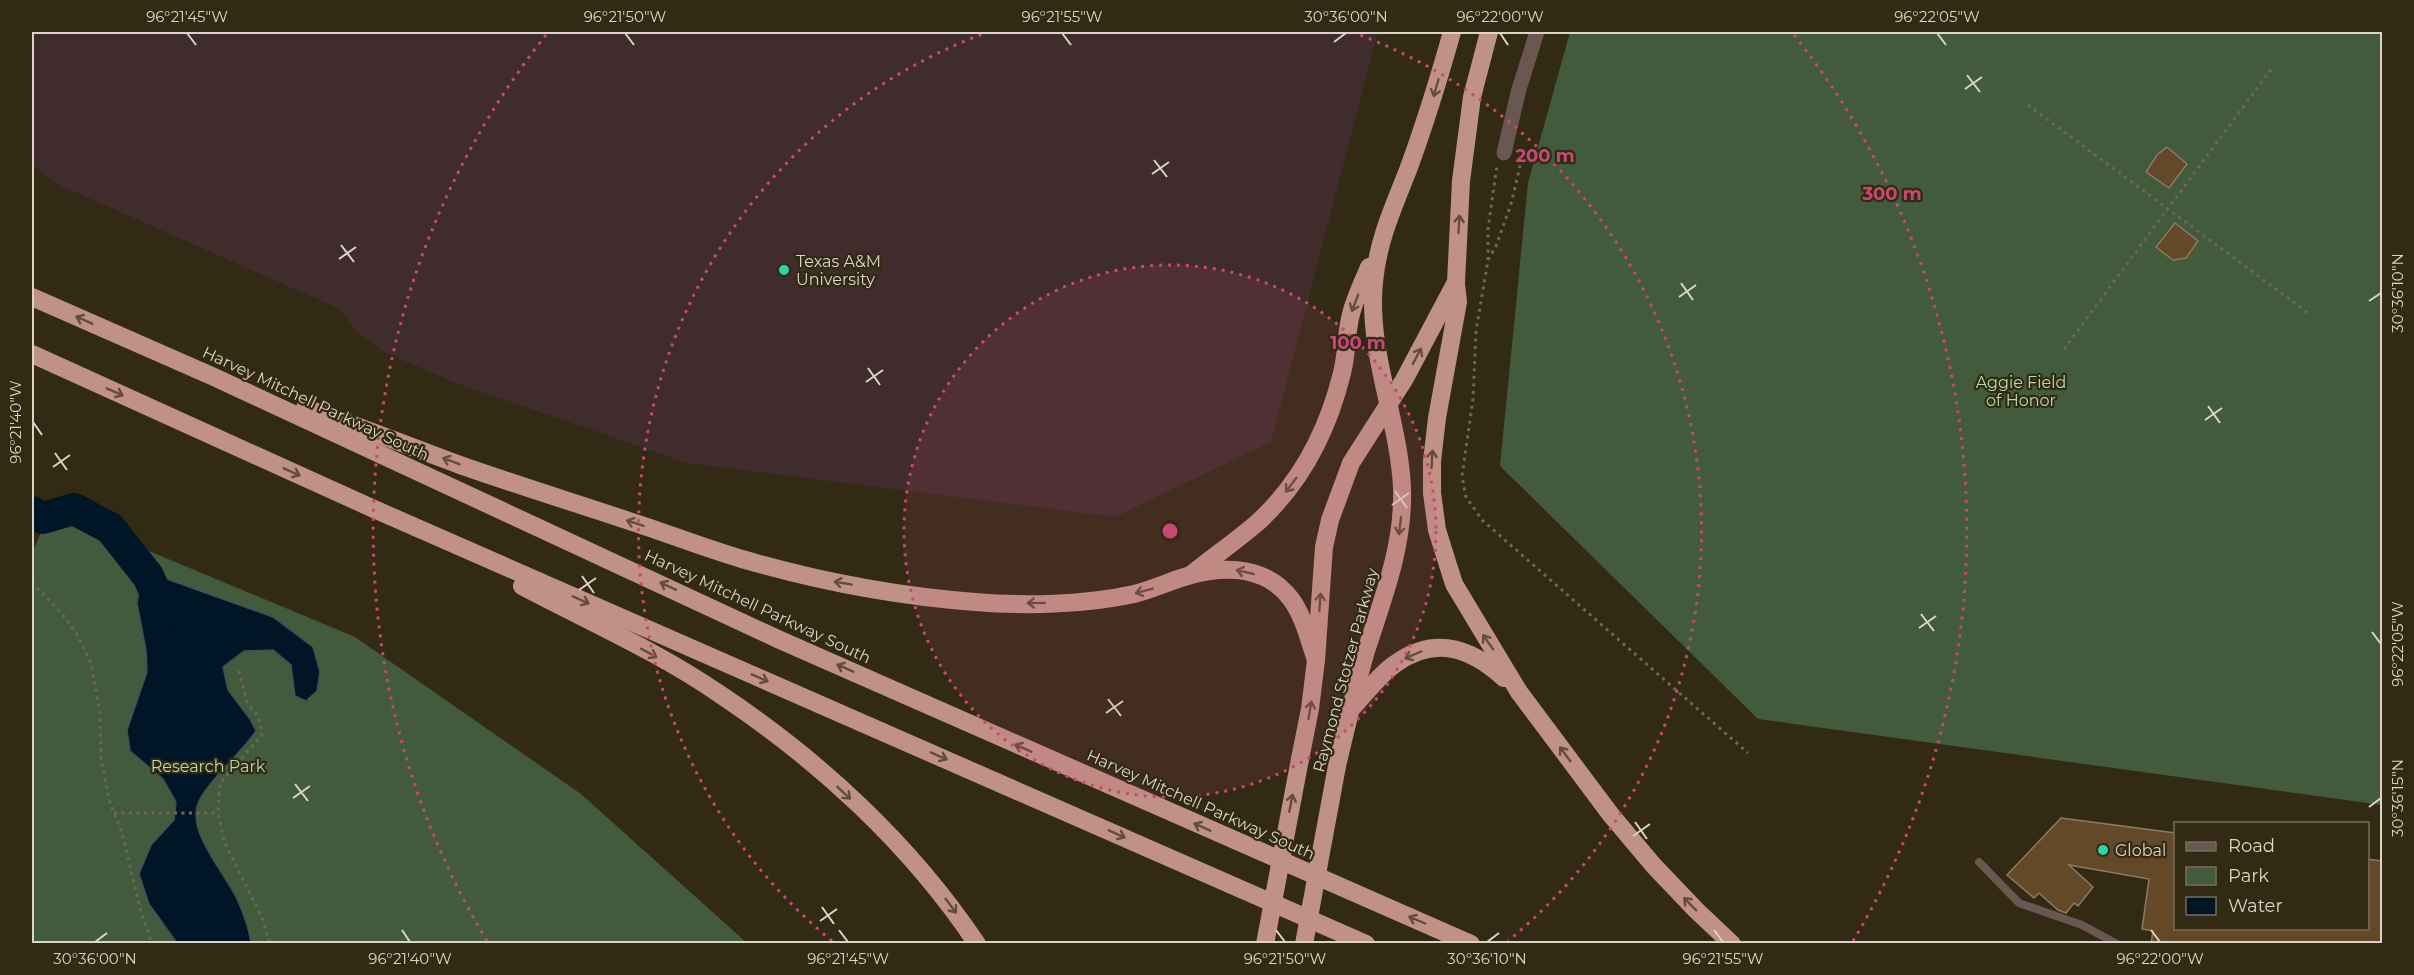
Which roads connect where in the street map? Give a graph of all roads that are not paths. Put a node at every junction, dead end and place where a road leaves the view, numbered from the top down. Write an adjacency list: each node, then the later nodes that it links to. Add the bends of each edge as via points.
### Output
1 (1452, 32): 5 (highway, Raymond Stotzer Parkway, one-way to 5, via 1434,96)
2 (1489, 32): 6 (highway, Raymond Stotzer Parkway, one-way to 2, via 1464,157 1472,98)
3 (1537, 32): 4 (street)
4 (1504, 153)
5 (1384, 229): 10 (highway, Raymond Stotzer Parkway, via 1374,284 1375,332); 12 (highway, one-way to 12, via 1351,314 1342,373 1318,442 1283,495 1257,522)
6 (1456, 282): 10 (highway, Raymond Stotzer Parkway, one-way to 6); 14 (highway, one-way to 6, via 1458,594 1437,530 1432,461 1458,302)
7 (32, 297): 9 (highway, Harvey Mitchell Parkway South, one-way to 7)
8 (32, 354): 11 (highway, one-way to 11)
9 (214, 377): 12 (highway, one-way to 9, via 1132,594 1036,603 908,595 828,580 742,559); 21 (highway, Harvey Mitchell Parkway South, one-way to 9, via 780,640)
10 (1387, 406): 13 (highway, Raymond Stotzer Parkway, one-way to 10, via 1324,547 1330,519 1351,464); 15 (highway, Raymond Stotzer Parkway, one-way to 15, via 1400,463 1402,514 1397,550)
11 (374, 509): 17 (highway, one-way to 17, via 648,652 720,694 786,742 868,814 918,866); 20 (highway, one-way to 20)
12 (1190, 575): 13 (highway, one-way to 12, via 1301,616 1279,586 1243,570)
13 (1316, 660): 18 (highway, Raymond Stotzer Parkway, one-way to 13, bridge)
14 (1518, 692): 15 (highway, one-way to 15, via 1478,657 1463,650 1430,649 1395,664); 22 (highway, one-way to 14, via 1654,866)
15 (1350, 710): 19 (highway, Raymond Stotzer Parkway, bridge)
16 (1979, 862): 23 (lane, via 2019,903 2082,925)
17 (977, 944)
18 (1265, 944)
19 (1304, 944)
20 (1366, 944)
21 (1471, 944)
22 (1732, 944)
23 (2117, 944)

